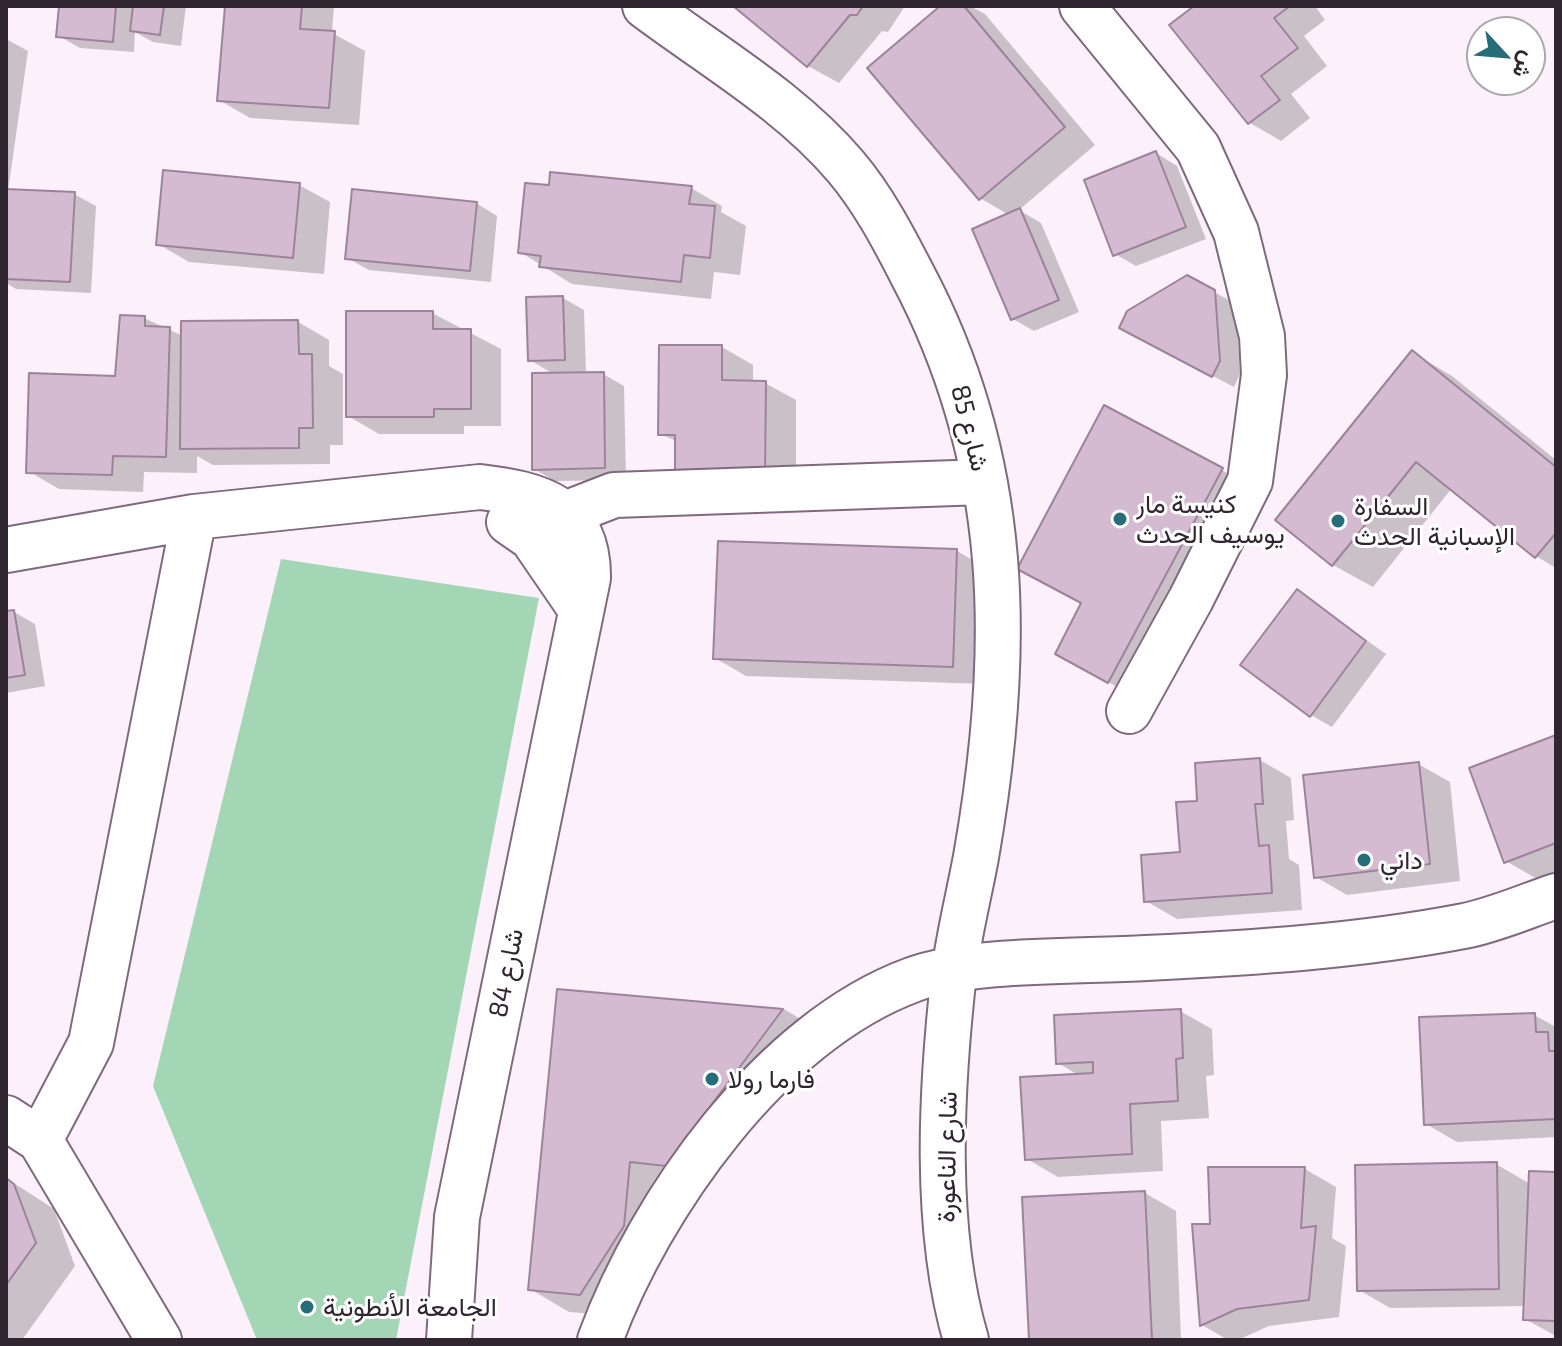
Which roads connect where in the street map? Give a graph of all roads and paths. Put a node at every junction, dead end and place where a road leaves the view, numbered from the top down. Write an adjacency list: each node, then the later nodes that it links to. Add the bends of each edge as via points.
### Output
1 (645, 6): 3 (street, شارع 85, via 759,87 847,168 887,227 951,355)
2 (1082, 6): 7 (street, via 1198,148 1236,232 1262,336 1264,375 1250,481)
3 (984, 482): 5 (street, via 614,495); 9 (street, شارع 85, via 996,541 1000,648 977,853)
4 (194, 517): 5 (street, شارع 84, via 448,488); 6 (street, شارع 84); 10 (street, via 91,1043)
5 (548, 526): 12 (street, شارع 84, via 580,608 457,1217)
6 (6, 550)
7 (1129, 711)
8 (1556, 896): 9 (street, via 1467,925 1356,941)
9 (954, 972): 13 (street, via 914,978 835,1022 710,1140 653,1225); 14 (street, شارع الناعورة, via 943,1168 946,1242)
10 (23, 1129): 11 (street)
11 (159, 1340)
12 (449, 1340)
13 (600, 1340)
14 (966, 1340)

